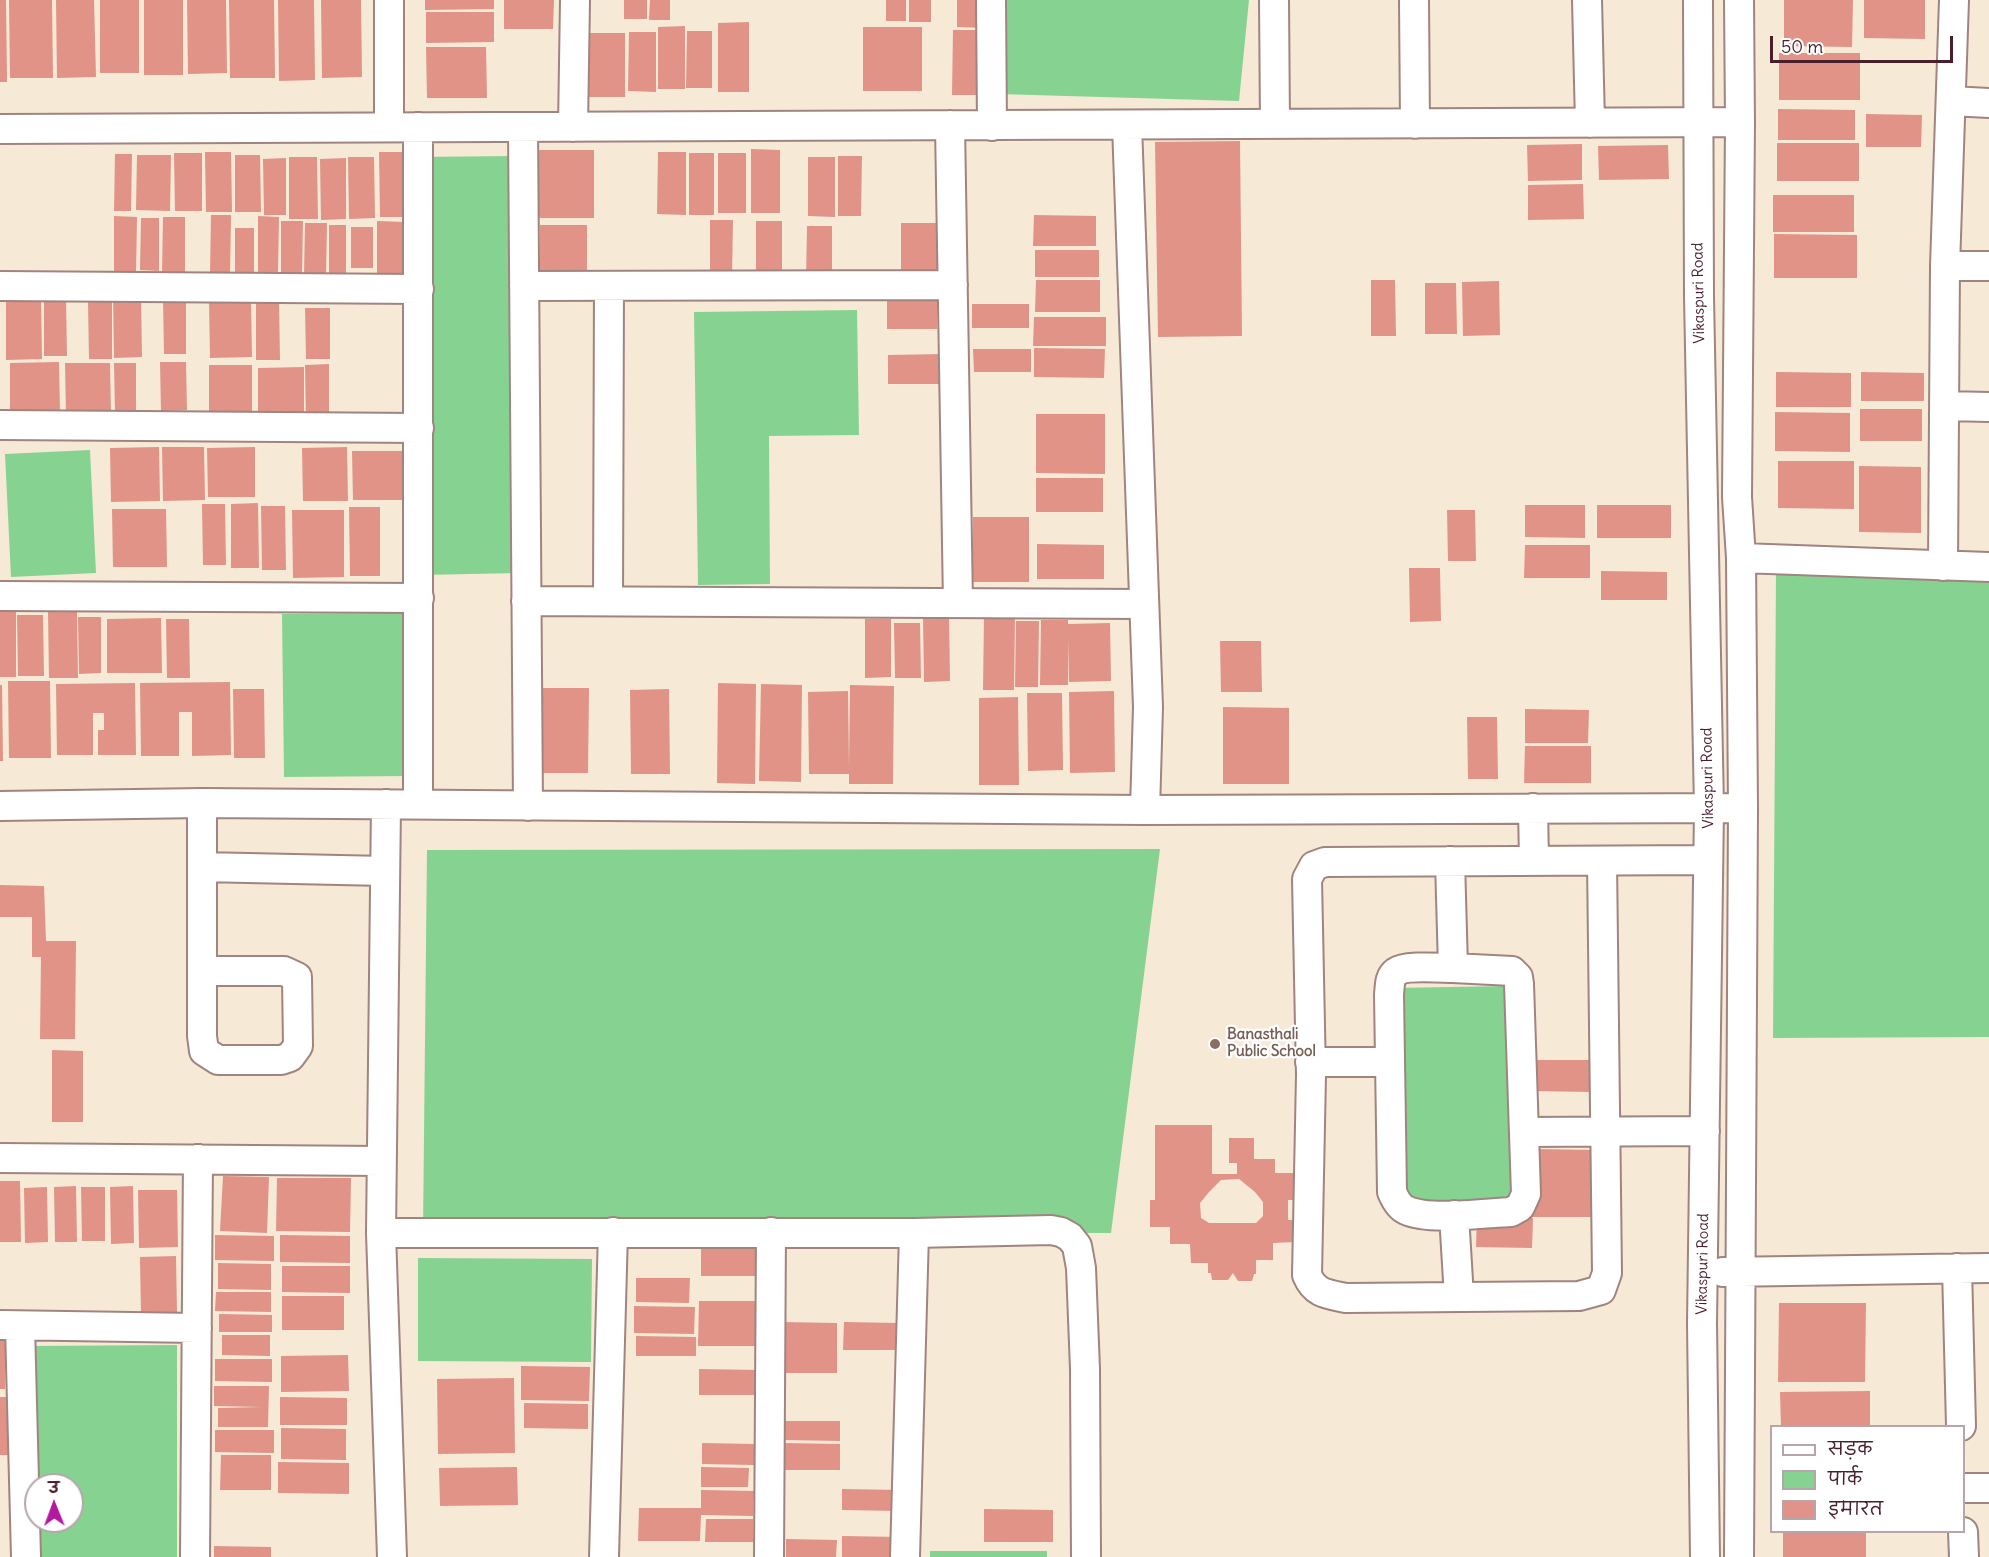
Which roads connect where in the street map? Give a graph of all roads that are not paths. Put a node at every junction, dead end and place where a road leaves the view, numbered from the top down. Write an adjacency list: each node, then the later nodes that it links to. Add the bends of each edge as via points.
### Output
1 (389, 0): 20 (street)
2 (574, 0): 23 (street)
3 (990, 0): 19 (street)
4 (1274, 0): 15 (street)
5 (1414, 0): 16 (street)
6 (1587, 0): 13 (street)
7 (1698, 0): 14 (street, Vikaspuri Road)
8 (1739, 0): 12 (street)
9 (1954, 0): 10 (street)
10 (1951, 101): 11 (street); 26 (street)
11 (1989, 103)
12 (1740, 122): 14 (street); 36 (street, via 1737,497)
13 (1590, 123): 14 (street); 16 (street)
14 (1698, 123): 51 (street, Vikaspuri Road)
15 (1275, 124): 16 (street); 17 (street)
16 (1415, 124)
17 (1127, 125): 19 (street); 44 (street)
18 (950, 126): 19 (street); 23 (street); 27 (street)
19 (992, 126)
20 (389, 127): 21 (street); 24 (street)
21 (418, 127): 22 (street); 31 (street)
22 (523, 127): 23 (street); 29 (street)
23 (573, 127)
24 (0, 129)
25 (1989, 266): 26 (street)
26 (1945, 267): 32 (street)
27 (953, 285): 30 (street); 43 (street)
28 (0, 286): 31 (street)
29 (524, 286): 30 (street); 41 (street)
30 (609, 286): 42 (street)
31 (419, 289): 35 (street)
32 (1945, 406): 33 (street); 37 (street)
33 (1989, 407)
34 (0, 425): 35 (street)
35 (419, 428): 40 (street)
36 (1741, 558): 37 (street); 52 (street)
37 (1943, 566): 38 (street)
38 (1989, 567)
39 (0, 596): 40 (street)
40 (419, 598): 47 (street)
41 (526, 601): 42 (street); 49 (street)
42 (608, 601): 43 (street)
43 (958, 603): 44 (street)
44 (1144, 604): 53 (street, via 1148,707)
45 (202, 803): 46 (street); 48 (street); 58 (street)
46 (386, 804): 47 (street); 59 (street)
47 (418, 804): 49 (street)
48 (0, 806)
49 (528, 806): 53 (street)
50 (1533, 808): 51 (street); 53 (street); 56 (street)
51 (1708, 808): 52 (street); 54 (street, Vikaspuri Road)
52 (1743, 808): 78 (street)
53 (1145, 810)
54 (1708, 860): 57 (street); 64 (street, Vikaspuri Road)
55 (1450, 861): 56 (street); 60 (street); 62 (street, via 1325,862 1314,866 1307,879)
56 (1534, 861): 57 (street)
57 (1602, 861): 66 (street)
58 (202, 867): 59 (street); 61 (street)
59 (385, 871): 69 (street)
60 (1453, 968): 63 (street, via 1406,969 1396,971 1391,978); 65 (street, via 1512,971 1518,977)
61 (202, 971)
62 (1310, 1062): 63 (street); 79 (street, via 1307,1275 1312,1286 1346,1298)
63 (1390, 1062): 70 (street, via 1392,1192 1404,1210 1424,1216)
64 (1705, 1131): 66 (street); 77 (street, Vikaspuri Road)
65 (1524, 1132): 66 (street); 70 (street, via 1526,1194 1520,1208 1511,1212)
66 (1607, 1132): 79 (street, via 1607,1273 1600,1290 1579,1296)
67 (0, 1158): 68 (street)
68 (198, 1159): 69 (street); 81 (street)
69 (381, 1161): 73 (street)
70 (1454, 1215): 79 (street)
71 (613, 1232): 72 (street); 73 (street); 90 (street)
72 (771, 1232): 74 (street); 91 (street)
73 (381, 1233): 89 (street)
74 (914, 1233): 92 (street); 93 (street, via 1051,1230 1070,1237 1077,1246 1083,1296)
75 (1957, 1268): 76 (street); 78 (street); 82 (street)
76 (1989, 1268)
77 (1703, 1272): 78 (street); 94 (street, Vikaspuri Road)
78 (1740, 1272): 95 (street)
79 (1459, 1297)
80 (10, 1325): 81 (street); 83 (street)
81 (197, 1328): 88 (street)
82 (1961, 1425)
83 (12, 1480): 87 (street)
84 (1965, 1488): 85 (street)
85 (1989, 1488)
86 (1963, 1533): 96 (street)
87 (26, 1557)
88 (195, 1557)
89 (392, 1557)
90 (604, 1557)
91 (769, 1557)
92 (905, 1557)
93 (1086, 1557)
94 (1705, 1557)
95 (1739, 1557)
96 (1964, 1557)

